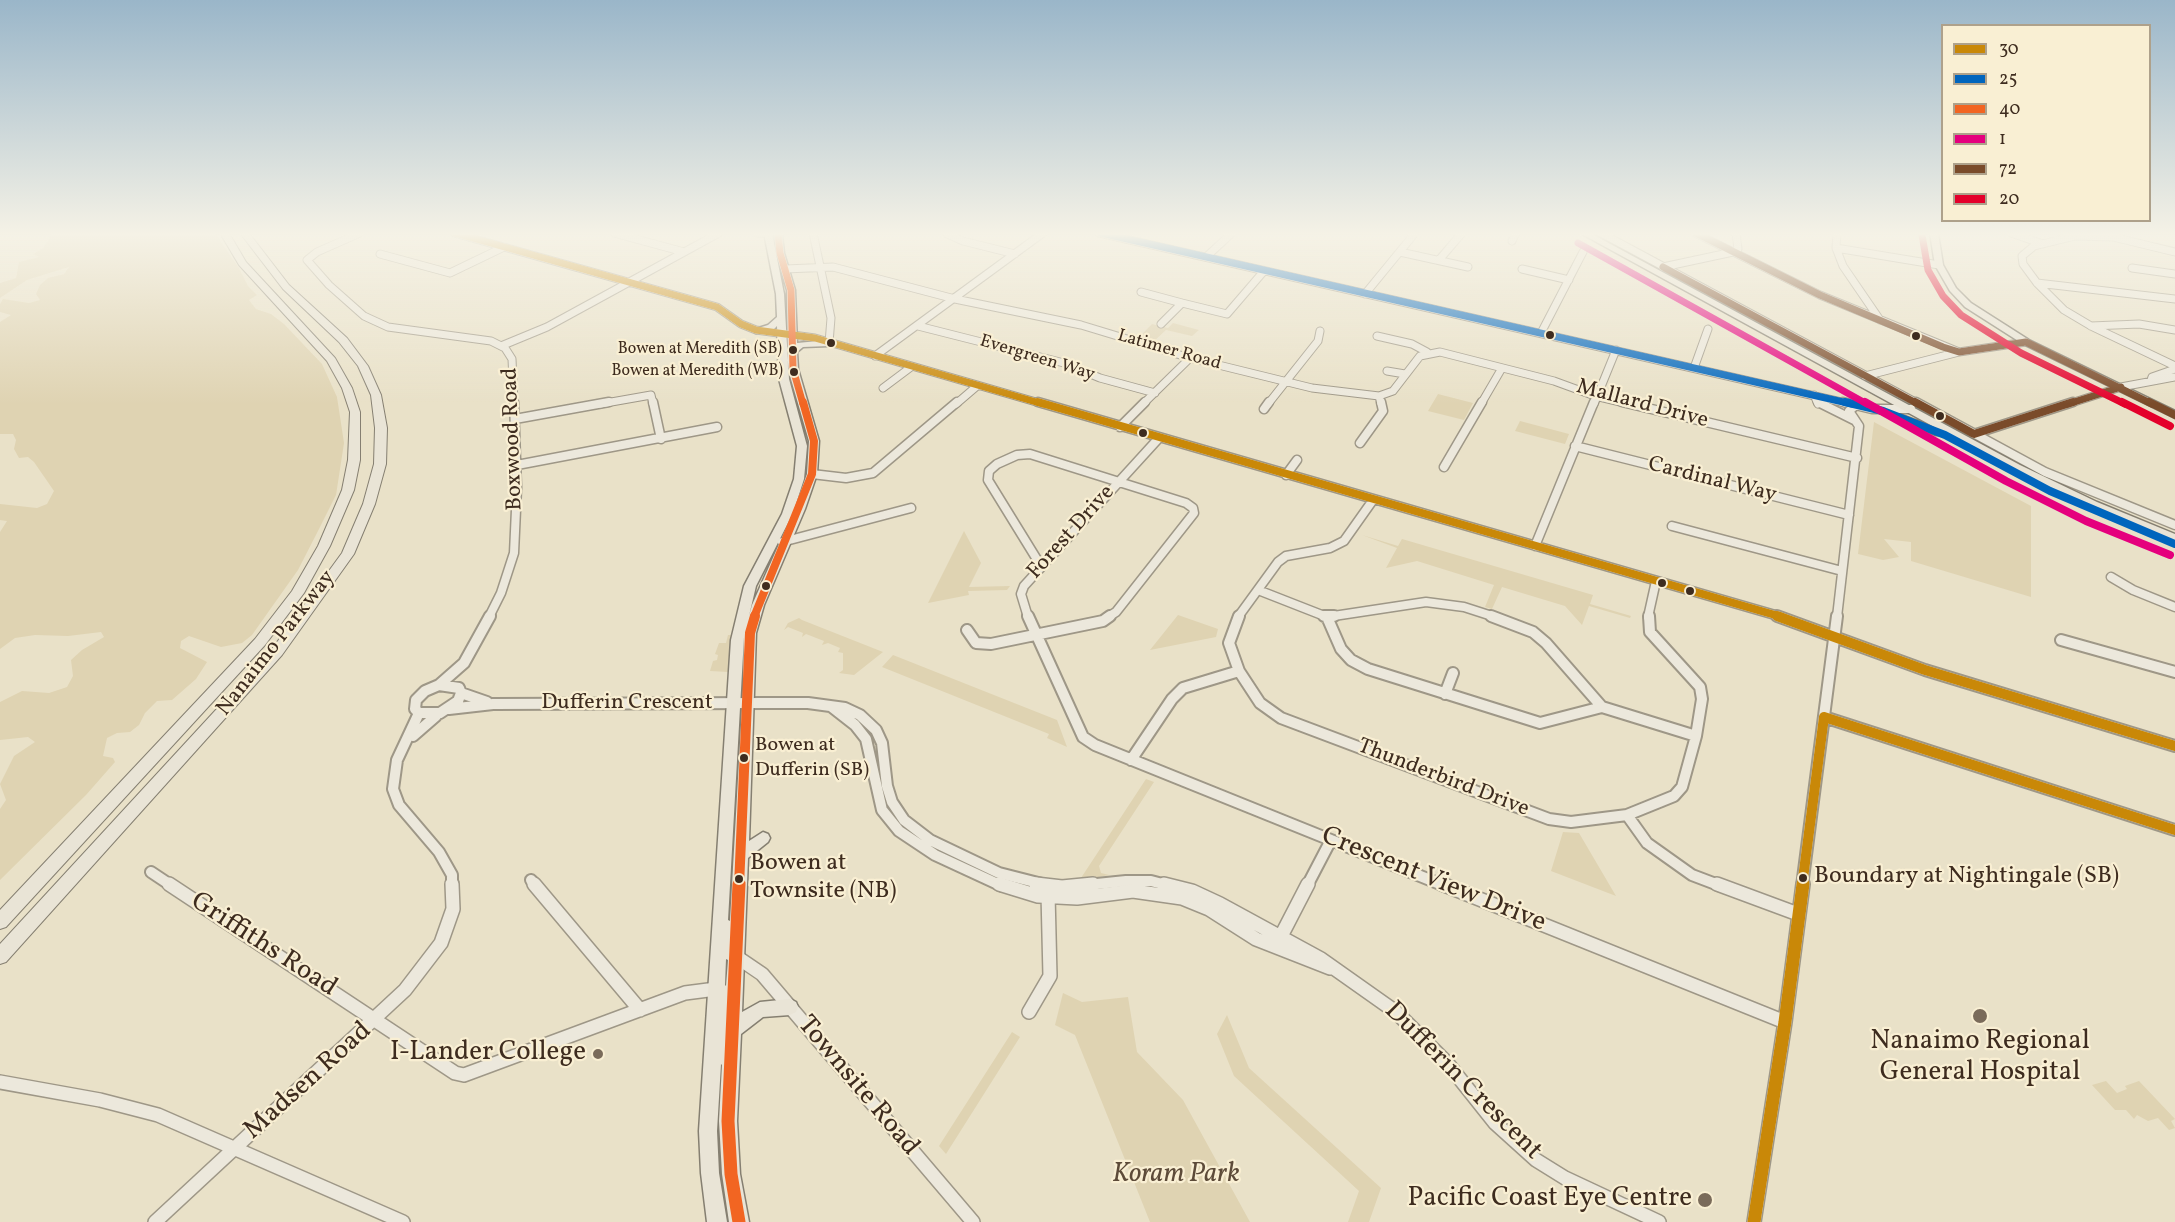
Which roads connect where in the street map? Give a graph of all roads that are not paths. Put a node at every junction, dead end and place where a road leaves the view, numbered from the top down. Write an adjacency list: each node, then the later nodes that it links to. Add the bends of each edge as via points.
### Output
1 (265, 290): 132 (highway, Nanaimo Parkway, via 331,360 347,388 355,412 354,460 348,490 324,546 297,593 264,637)
2 (289, 290): 134 (highway, Nanaimo Parkway, via 343,340 363,366 376,395 381,428 380,464 369,504 348,554 276,652)
3 (335, 290): 41 (street, Boxwood Road, via 364,315 399,330 480,338)
4 (614, 290): 41 (street, via 547,327)
5 (657, 290): 33 (street, via 717,307)
6 (779, 290): 27 (main road)
7 (791, 290): 37 (main road)
8 (826, 290): 40 (street, via 831,318)
9 (921, 290): 24 (street, Latimer Road)
10 (967, 290): 24 (street)
11 (1248, 290): 26 (street, via 1227,314)
12 (1348, 290): 23 (street)
13 (1368, 290): 23 (street)
14 (1563, 290): 36 (street)
15 (1687, 290): 67 (main road)
16 (1706, 290): 54 (street)
17 (1810, 290): 28 (street)
18 (1859, 290): 28 (street)
19 (1954, 290): 39 (main road, via 1968,305)
20 (2044, 290): 31 (street, via 2064,310)
21 (2108, 290): 25 (street)
22 (1141, 292): 26 (street)
23 (1365, 294): 36 (street)
24 (955, 299): 30 (street); 47 (street, Latimer Road, via 1081,325)
25 (2175, 299)
26 (1182, 303): 29 (street)
27 (782, 316): 33 (main road, via 771,327); 37 (main road)
28 (1880, 320): 45 (street)
29 (1161, 324)
30 (918, 326): 46 (street); 61 (street, Evergreen Way, via 1064,363)
31 (2091, 326): 34 (street, via 2139,324); 51 (street)
32 (1708, 329): 50 (street)
33 (756, 330): 37 (street)
34 (2175, 330)
35 (1320, 331): 57 (street, via 1318,341)
36 (1541, 333): 42 (street)
37 (788, 335): 40 (street); 43 (main road); 93 (main road, via 784,379 802,446 799,479)
38 (1377, 336): 44 (street, Mallard Drive, via 1412,344)
39 (2026, 342): 45 (street); 59 (main road)
40 (829, 343): 43 (main road, via 801,344); 46 (street)
41 (501, 346): 70 (street, Boxwood Road, via 512,359)
42 (1616, 350): 50 (street); 64 (street)
43 (793, 351): 84 (main road, via 794,369 814,441)
44 (1427, 352): 49 (street, Mallard Drive); 53 (street)
45 (1959, 352): 54 (street)
46 (875, 356): 48 (street)
47 (1190, 358): 57 (street, Latimer Road); 61 (street)
48 (911, 367): 58 (street); 60 (street)
49 (1502, 368): 64 (street, Mallard Drive); 83 (street)
50 (1694, 368): 62 (street)
51 (2175, 368): 56 (street, via 2152,377)
52 (1388, 371): 53 (street)
53 (1405, 374): 63 (street, via 1393,391)
54 (1866, 376): 74 (street)
55 (2175, 377): 56 (street)
56 (2151, 381): 59 (street)
57 (1286, 382): 63 (street, Latimer Road); 66 (street)
58 (977, 387): 73 (street); 84 (street, via 873,473 846,478)
59 (2121, 387): 69 (main road); 74 (street)
60 (884, 388)
61 (1155, 393): 73 (street)
62 (1814, 395): 65 (street); 71 (street, via 1819,405)
63 (1378, 396): 78 (street, via 1383,411)
64 (1595, 396): 79 (street); 80 (street, Mallard Drive)
65 (1856, 405): 68 (street); 71 (street, via 1850,411)
66 (1264, 409)
67 (1906, 410): 68 (street); 75 (main road); 92 (main road)
68 (1883, 411): 75 (main road)
69 (2175, 415)
70 (515, 419): 76 (street, via 651,395); 82 (street, Boxwood Road)
71 (1856, 421): 80 (street)
72 (717, 427): 76 (street)
73 (1120, 427): 77 (street)
74 (1974, 434): 90 (street, via 2045,472)
75 (1945, 435): 92 (main road, via 2050,491 2134,528)
76 (661, 439): 82 (street)
77 (1158, 439): 85 (street); 86 (street, Forest Drive)
78 (1360, 443)
79 (1575, 446): 89 (street, Cardinal Way); 94 (street)
80 (1857, 458): 89 (street)
81 (1297, 460): 85 (street)
82 (517, 465): 106 (street, Boxwood Road, via 516,532 510,568 495,607)
83 (1444, 467)
84 (812, 474): 93 (main road, via 800,509)
85 (1286, 475): 87 (street)
86 (1119, 482): 95 (street, Forest Drive); 95 (street, via 1030,454 1017,455 989,471 988,480); 103 (street, via 1186,503 1194,513 1116,612 1103,621)
87 (1373, 500): 94 (street); 99 (street, Thunderbird Drive, via 1344,541 1330,548 1286,556)
88 (911, 508): 93 (street)
89 (1849, 515): 96 (street)
90 (2175, 525)
91 (1672, 526): 96 (street)
92 (2175, 541)
93 (778, 543): 113 (main road, via 750,586 740,622)
94 (1535, 546): 98 (street)
95 (1041, 566): 103 (street, Forest Drive, via 1021,594)
96 (1842, 571): 104 (street)
97 (2111, 577): 100 (street)
98 (1656, 581): 104 (street); 119 (street, Thunderbird Drive, via 1648,619 1650,632 1700,687)
99 (1258, 590): 101 (street); 107 (street, Thunderbird Drive, via 1235,622 1229,643)
100 (2175, 607)
101 (1328, 617): 112 (street, via 1341,649 1351,660); 115 (street, via 1426,602 1475,611 1533,632)
102 (967, 630): 103 (street, via 976,643)
103 (1036, 636): 120 (street, Forest Drive)
104 (1834, 636): 118 (street); 122 (street, via 1925,670)
105 (2061, 640): 108 (street)
106 (464, 663): 110 (street, Boxwood Road); 111 (street, Boxwood Road)
107 (1239, 671): 123 (street, via 1183,688); 124 (street, Thunderbird Drive, via 1260,703 1281,718 1549,819 1571,822)
108 (2175, 672)
109 (1453, 673): 112 (street)
110 (439, 685): 111 (street, Dufferin Crescent); 117 (street, Boxwood Road, via 424,691 416,700 415,710)
111 (459, 690): 114 (street, Dufferin Crescent); 116 (street, Boxwood Road, via 458,701)
112 (1444, 694): 115 (street, via 1540,723)
113 (741, 703): 114 (street, Dufferin Crescent); 129 (main road); 130 (street, Dufferin Crescent, via 832,707 866,739 882,810 904,835 935,855 995,883 1020,892); 135 (main road, via 743,827 751,835 763,838 741,855)
114 (492, 704): 116 (street, Dufferin Crescent)
115 (1602, 707): 119 (street)
116 (445, 711): 117 (street, Dufferin Crescent); 121 (street)
117 (419, 713): 121 (street)
118 (1824, 717): 125 (street); 131 (street)
119 (1696, 736): 124 (street, Thunderbird Drive, via 1682,787 1674,796)
120 (1083, 737): 123 (street, Crescent View Drive)
121 (408, 739): 140 (street, via 394,768 394,792 404,812 450,870 453,909 445,935 431,959)
122 (2175, 746)
123 (1131, 760): 126 (street, Crescent View Drive)
124 (1627, 815): 131 (street, via 1647,843 1692,875)
125 (2175, 830)
126 (1331, 840): 133 (street); 141 (street, Crescent View Drive)
127 (151, 872): 140 (street, Griffiths Road)
128 (531, 880): 138 (street)
129 (722, 887): 135 (main road, via 729,914 727,945); 136 (main road)
130 (1048, 892): 133 (street, Dufferin Crescent, via 1077,898 1133,891 1163,893 1209,909 1256,939); 139 (street, via 1050,976)
131 (1798, 914): 141 (street)
132 (0, 922)
133 (1278, 943): 151 (street, Dufferin Crescent, via 1371,993 1418,1032 1519,1147 1565,1178)
134 (0, 956)
135 (736, 957): 137 (street, Townsite Road, via 757,969); 142 (main road)
136 (716, 989): 138 (street, Madsen Road, via 685,993); 143 (main road, via 723,992 726,1001 724,1043); 148 (main road, via 708,1144)
137 (790, 1007): 142 (main road, via 760,1010); 150 (street, Townsite Road)
138 (640, 1010): 140 (street, Madsen Road, via 464,1075 455,1073)
139 (1029, 1012)
140 (375, 1018): 145 (street, Madsen Road)
141 (1785, 1022): 152 (street)
142 (733, 1030): 143 (main road)
143 (731, 1068): 149 (main road, via 729,1147)
144 (0, 1082): 145 (street, via 142,1110)
145 (236, 1147): 146 (street, Madsen Road); 147 (street)
146 (155, 1222)
147 (403, 1222)
148 (717, 1222)
149 (740, 1222)
150 (973, 1222)
151 (1659, 1222)
152 (1754, 1222)

